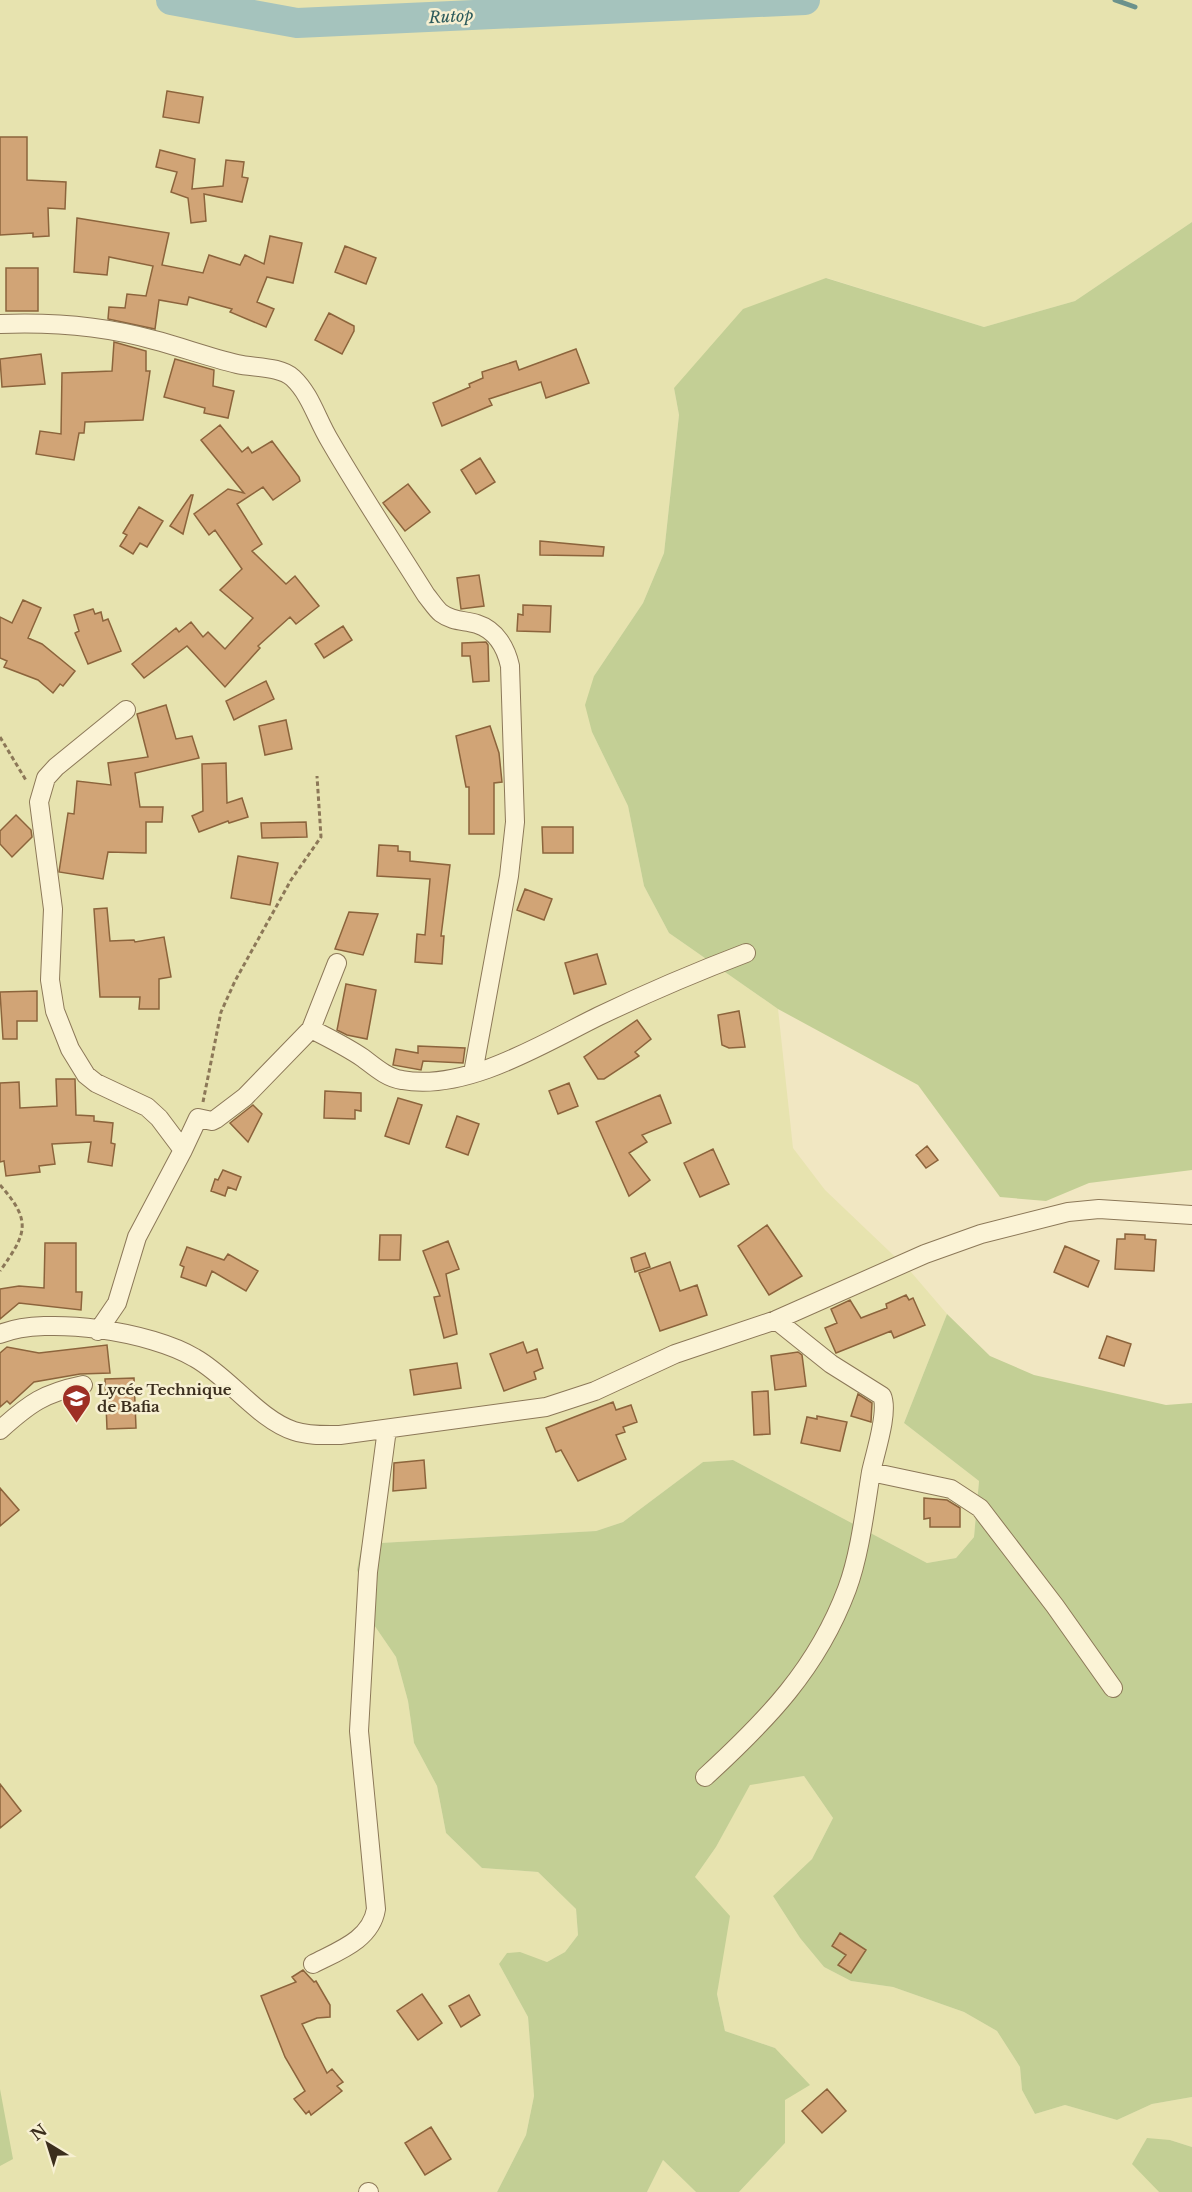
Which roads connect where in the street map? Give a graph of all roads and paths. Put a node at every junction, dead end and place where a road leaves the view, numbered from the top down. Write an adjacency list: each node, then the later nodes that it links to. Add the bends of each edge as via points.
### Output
1 (0, 324): 9 (street, via 43,322 104,330 291,375 304,389 328,439 426,595 442,614 461,623 476,623 500,641 507,652 515,822)
2 (126, 710): 5 (street, via 56,767 46,778)
3 (0, 737): 5 (path)
4 (317, 776): 10 (path, via 321,837 273,911 226,1002)
5 (39, 802): 11 (street, via 53,909 50,980 62,1030 86,1075 147,1107)
6 (746, 953): 9 (street, via 653,991 527,1053)
7 (337, 963): 8 (street)
8 (311, 1029): 9 (street, via 402,1080 448,1079); 10 (street, via 245,1096 212,1121)
9 (473, 1073)
10 (198, 1118): 11 (street)
11 (183, 1150): 16 (street, via 137,1237 117,1303)
12 (0, 1185): 14 (path, via 19,1211 23,1227 20,1243)
13 (1192, 1215): 15 (street, via 1100,1209 1034,1219 925,1254)
14 (0, 1271)
15 (776, 1320): 20 (street, via 675,1354 558,1405); 21 (street, via 831,1364 882,1396 882,1423)
16 (98, 1331): 17 (street, via 33,1325); 20 (street, via 148,1339 195,1358 293,1431 320,1436)
17 (0, 1334)
18 (84, 1385): 19 (street, via 51,1392)
19 (0, 1430)
20 (387, 1430): 24 (street, via 368,1572 359,1731 375,1917 351,1945)
21 (871, 1472): 22 (street, via 951,1489 980,1508); 23 (street, via 848,1587 823,1644 798,1683 756,1731)
22 (1113, 1688)
23 (705, 1777)
24 (313, 1964)

